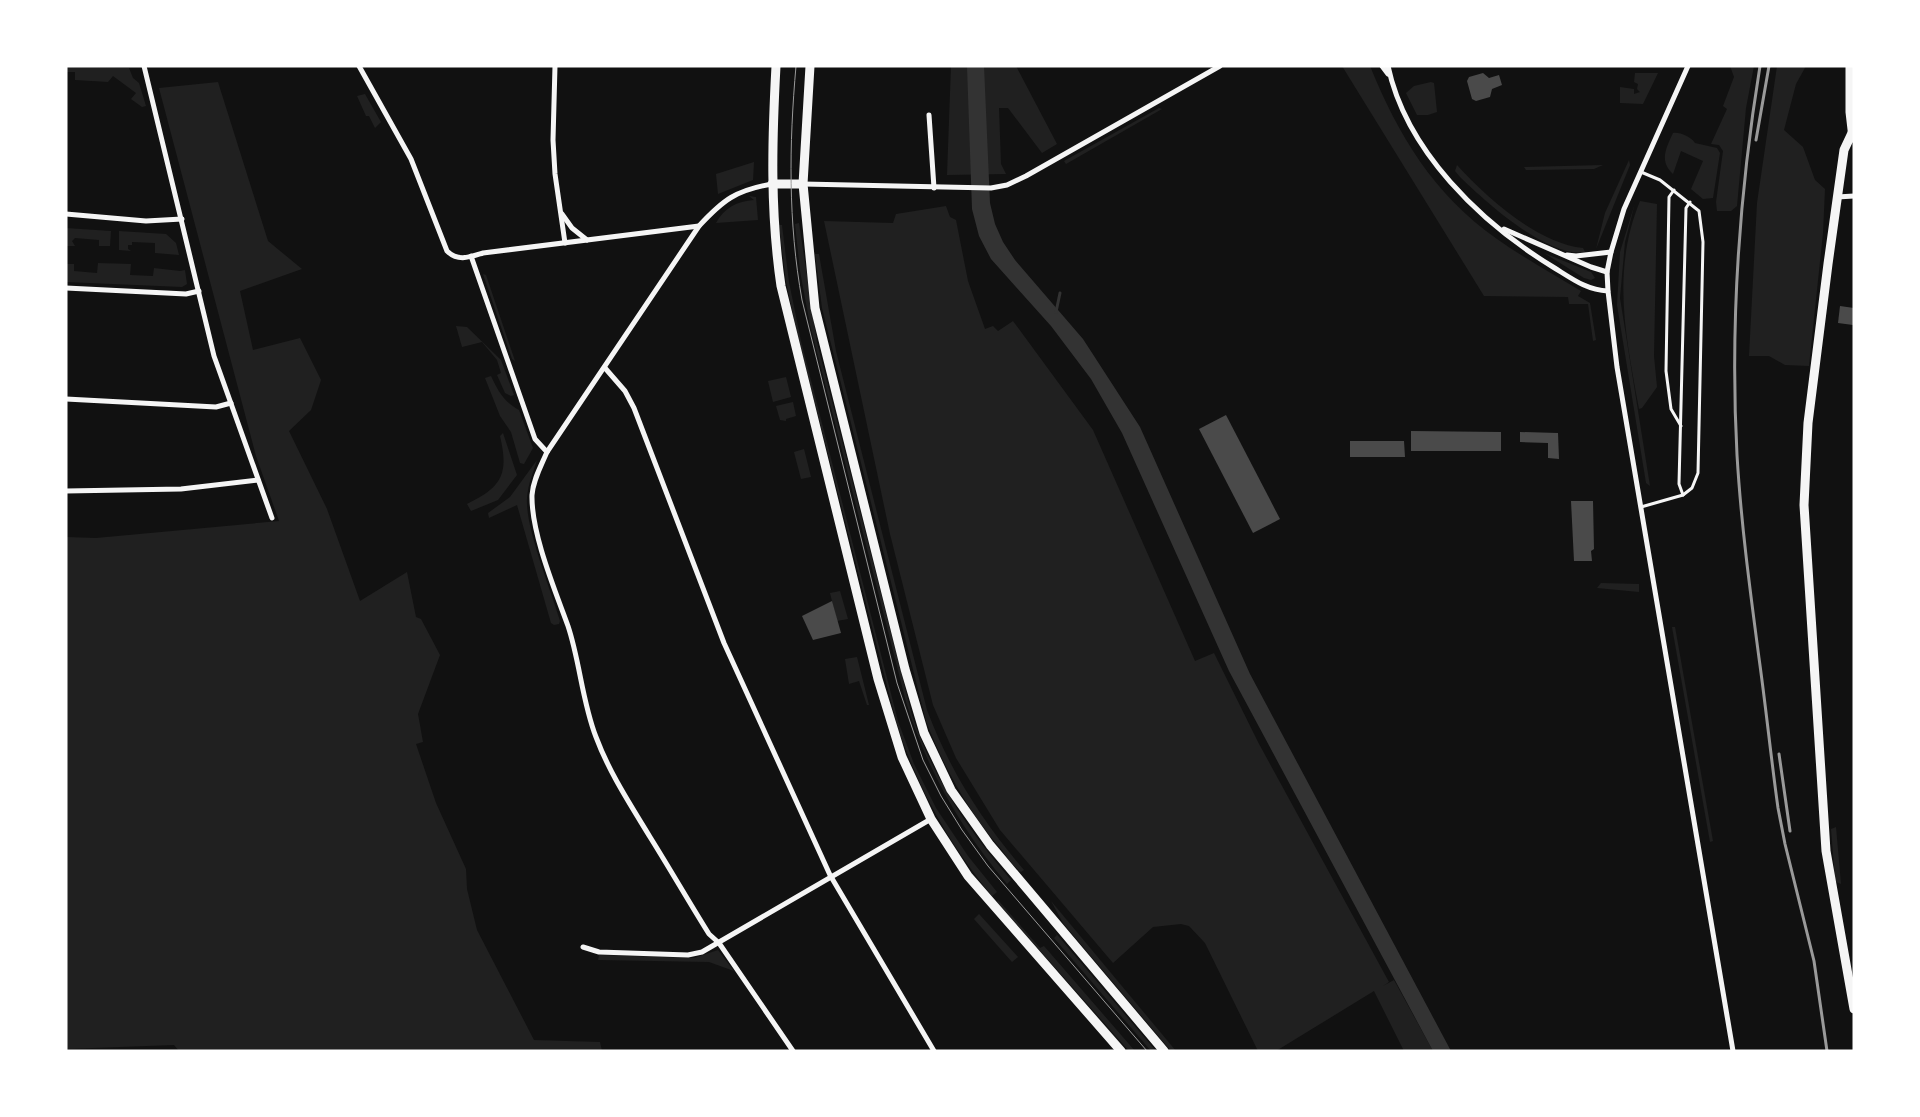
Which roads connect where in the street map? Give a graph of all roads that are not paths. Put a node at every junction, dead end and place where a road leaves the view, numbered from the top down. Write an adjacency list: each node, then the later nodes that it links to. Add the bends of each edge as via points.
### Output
1 (144, 66): 25 (street)
2 (359, 66): 34 (street, via 411,159 447,251 458,258)
3 (555, 66): 24 (street, via 553,140)
4 (776, 66): 16 (street)
5 (810, 66): 17 (street)
6 (1220, 66): 18 (street, via 1007,185)
7 (1382, 66): 11 (street)
8 (1388, 66): 11 (street)
9 (1688, 66): 15 (street)
10 (1850, 66): 12 (street)
11 (1390, 77): 27 (street, via 1413,131 1434,163 1463,196)
12 (1852, 92): 14 (street)
13 (929, 115): 18 (street)
14 (1853, 137): 21 (street, via 1844,150)
15 (1640, 171): 19 (lane); 32 (street)
16 (772, 184): 17 (street); 26 (street, via 741,191 728,198); 49 (street, via 776,255 789,325 878,680 902,757)
17 (803, 184): 18 (street); 57 (street, via 815,308 924,734 951,790 979,831)
18 (934, 188)
19 (1674, 190): 22 (lane); 42 (lane, via 1669,197 1666,371 1671,408)
20 (1854, 196): 21 (street)
21 (1837, 197): 53 (street, via 1808,423 1804,505 1826,852)
22 (1690, 202): 42 (lane, via 1686,208); 46 (lane, via 1699,211 1703,242 1699,450 1698,472 1692,488)
23 (66, 214): 25 (street, via 146,221)
24 (562, 214): 29 (street); 30 (street)
25 (182, 220): 37 (street)
26 (699, 226): 28 (street); 31 (street)
27 (1498, 226): 33 (street); 38 (street, via 1532,254 1585,287)
28 (682, 229): 29 (street); 31 (street, via 688,236)
29 (587, 240): 30 (street)
30 (565, 242): 34 (street)
31 (688, 242): 39 (street)
32 (1611, 252): 33 (street, via 1576,256); 35 (street)
33 (1559, 254): 35 (street)
34 (471, 256): 43 (street, via 535,439)
35 (1608, 272): 38 (street)
36 (66, 288): 37 (street, via 186,294)
37 (199, 290): 41 (street, via 214,356)
38 (1608, 291): 47 (street, via 1613,344)
39 (605, 368): 43 (street); 50 (street, via 625,391 634,408 724,643)
40 (66, 399): 41 (street, via 216,407)
41 (231, 403): 44 (street)
42 (1682, 427): 46 (lane, via 1679,484)
43 (547, 452): 51 (street, via 534,485 533,506 543,553 571,638 595,736 621,789 709,934)
44 (258, 480): 45 (street, via 181,489); 48 (street)
45 (66, 491)
46 (1683, 495): 47 (lane)
47 (1641, 507): 58 (street)
48 (272, 518)
49 (931, 818): 50 (street); 56 (street, via 968,876 990,903)
50 (830, 875): 51 (street); 55 (street)
51 (719, 943): 52 (street, via 688,955 599,952); 54 (street)
52 (583, 947)
53 (1854, 1009)
54 (793, 1051)
55 (934, 1051)
56 (1121, 1051)
57 (1164, 1051)
58 (1733, 1051)

